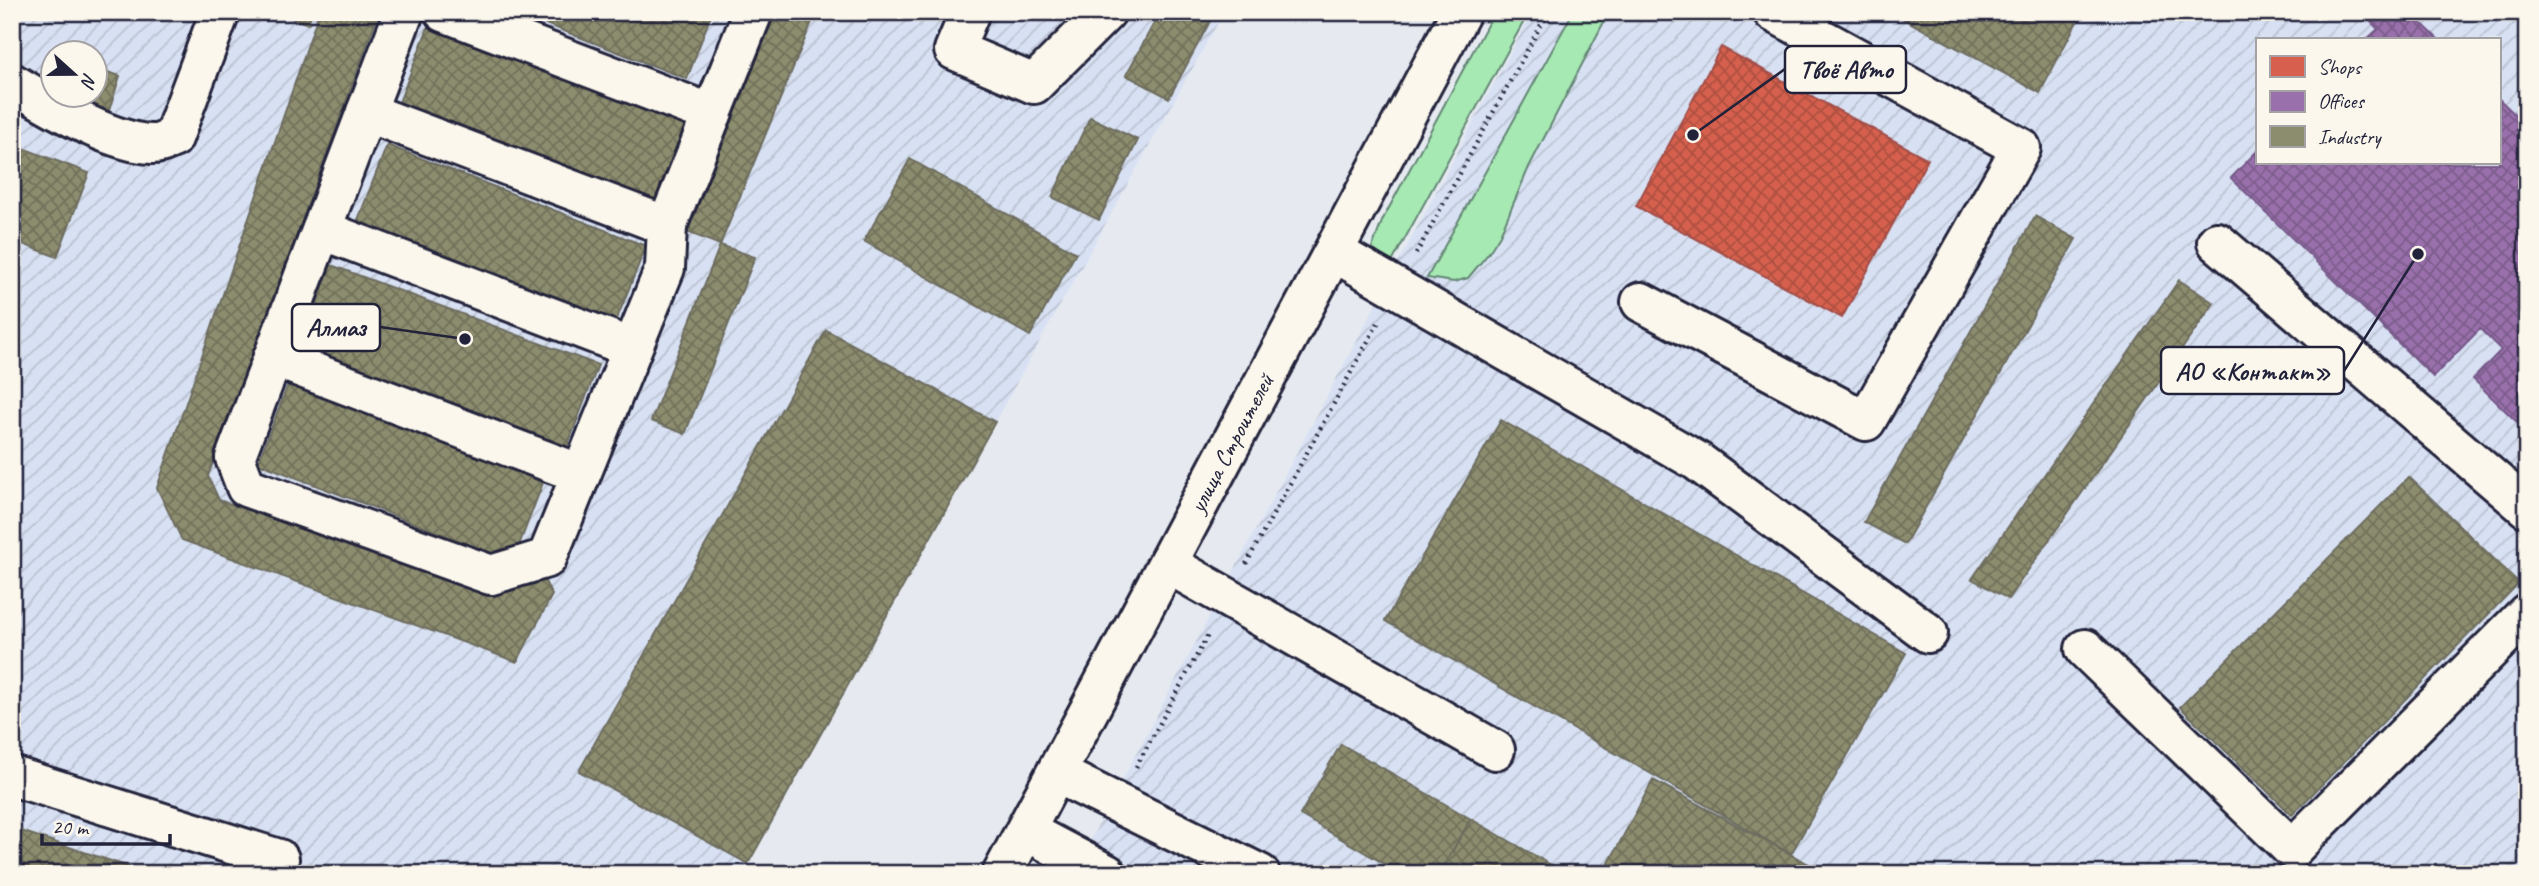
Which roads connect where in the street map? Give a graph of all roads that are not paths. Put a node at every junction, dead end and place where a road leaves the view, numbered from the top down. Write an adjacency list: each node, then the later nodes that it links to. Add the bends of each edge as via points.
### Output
1 (220, 12): 9 (street, via 173,138 153,145 112,134 58,110)
2 (404, 12): 10 (street)
3 (444, 12): 11 (street)
4 (753, 12): 11 (street)
5 (970, 12): 6 (street, via 954,50 1034,84)
6 (1105, 12)
7 (1461, 12): 15 (street, улица Строителей)
8 (1773, 12): 16 (street, via 2021,148 1866,421)
9 (12, 82)
10 (366, 112): 12 (street); 13 (street)
11 (712, 114): 12 (street)
12 (667, 226): 17 (street, via 665,268)
13 (322, 230): 17 (street); 18 (street)
14 (2217, 242): 20 (street)
15 (1334, 253): 21 (street, улица Строителей); 23 (street, via 1697,461)
16 (1641, 302)
17 (632, 348): 19 (street)
18 (273, 357): 19 (street); 19 (street, via 234,458 246,487 491,575 547,558)
19 (580, 474)
20 (2527, 508)
21 (1168, 564): 25 (street); 26 (street, улица Строителей)
22 (2527, 613): 24 (street, via 2291,849)
23 (1928, 633)
24 (2085, 649)
25 (1495, 750)
26 (1058, 774): 28 (street, улица Строителей); 32 (street)
27 (12, 776): 29 (street)
28 (1026, 831): 30 (street, улица Строителей); 31 (street)
29 (279, 859)
30 (1002, 874)
31 (1107, 874)
32 (1260, 874)

